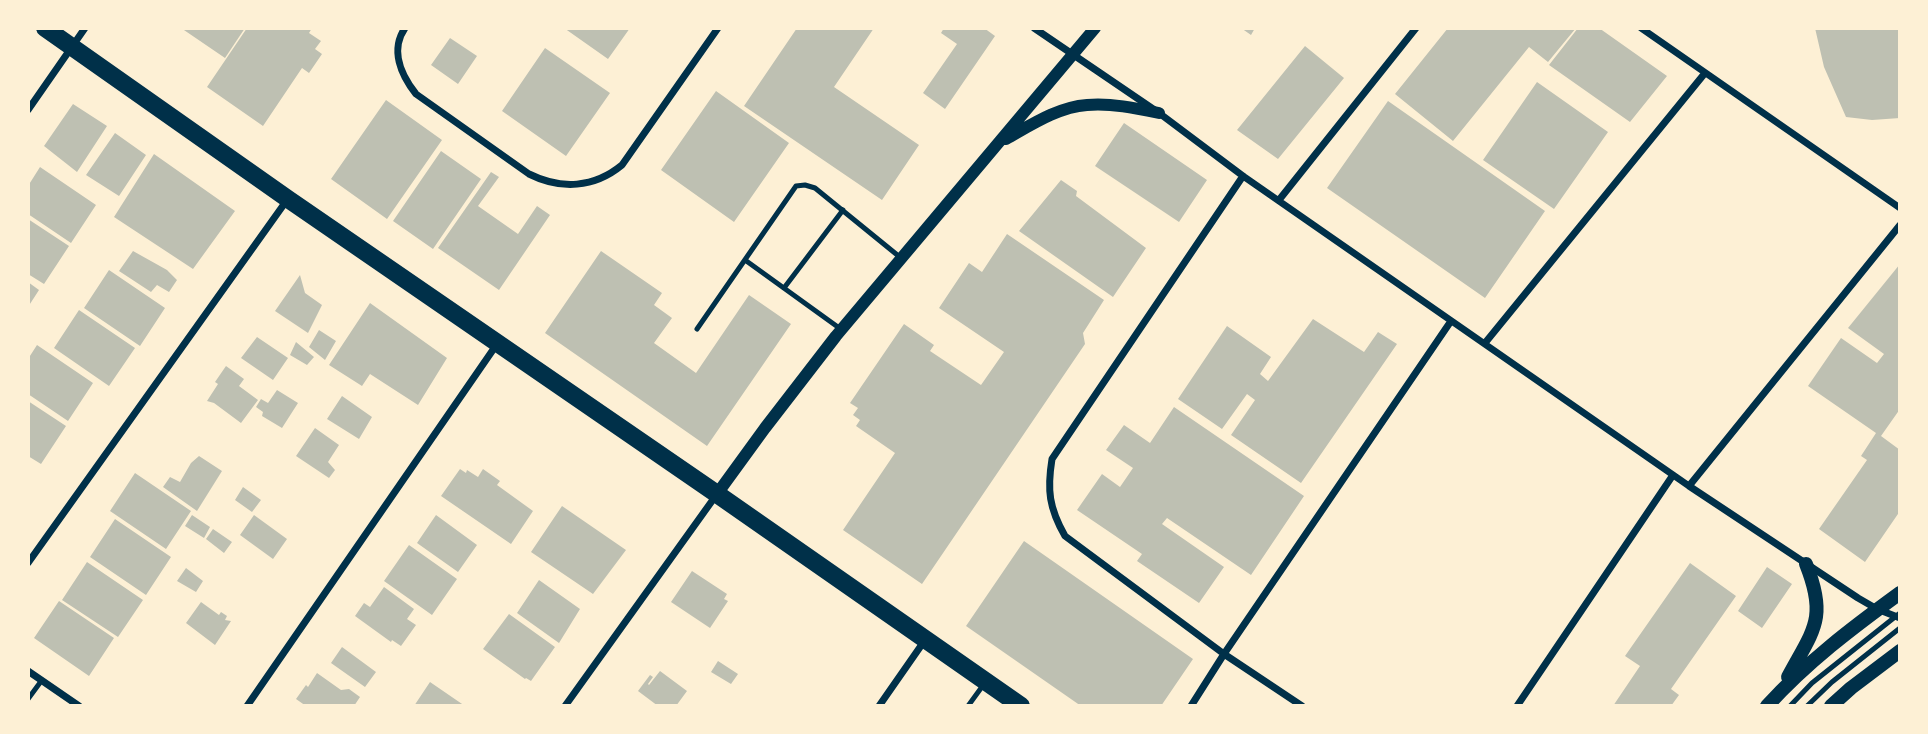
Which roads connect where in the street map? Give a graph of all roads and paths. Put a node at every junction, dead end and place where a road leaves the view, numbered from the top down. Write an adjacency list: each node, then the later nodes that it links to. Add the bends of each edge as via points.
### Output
1 (45, 28): 9 (main road)
2 (85, 28): 9 (street)
3 (405, 28): 4 (street, via 398,42 398,63 416,94 529,174 565,186 597,180 622,165)
4 (718, 28)
5 (1034, 28): 10 (street)
6 (1095, 28): 10 (street)
7 (1416, 28): 17 (street)
8 (1641, 28): 11 (street)
9 (72, 46): 12 (street); 16 (main road)
10 (1073, 55): 13 (street); 14 (street)
11 (1705, 73): 18 (street); 27 (street)
12 (28, 110)
13 (1158, 113): 14 (street, via 1086,105 1037,121); 15 (street)
14 (999, 143): 21 (street)
15 (1243, 176): 17 (street); 40 (street, via 1052,459 1049,478 1049,501 1065,536)
16 (288, 200): 28 (main road); 32 (street)
17 (1279, 200): 24 (street)
18 (1900, 208)
19 (843, 211): 21 (lane); 22 (lane, via 815,188 796,186); 23 (lane)
20 (1900, 225): 30 (street)
21 (901, 258): 26 (street)
22 (745, 260): 23 (lane); 25 (lane)
23 (784, 288): 26 (lane)
24 (1451, 321): 27 (street); 40 (street)
25 (697, 329)
26 (842, 330): 31 (street)
27 (1485, 343): 29 (street)
28 (498, 344): 31 (main road); 47 (street)
29 (1673, 475): 30 (street); 54 (street)
30 (1689, 486): 33 (street)
31 (717, 494): 38 (main road); 48 (street)
32 (28, 563)
33 (1806, 564): 35 (street); 44 (main road, via 1817,614)
34 (1900, 593): 35 (main road)
35 (1877, 609): 36 (street); 44 (main road)
36 (1899, 615): 56 (lane)
37 (1900, 628): 57 (lane)
38 (925, 640): 43 (main road); 49 (street)
39 (1900, 651): 58 (main road)
40 (1224, 654): 52 (street); 53 (street)
41 (28, 671): 42 (street)
42 (42, 680): 45 (lane); 46 (street)
43 (986, 681): 50 (lane); 51 (main road)
44 (1783, 688): 55 (main road)
45 (28, 699)
46 (79, 706)
47 (247, 706)
48 (565, 706)
49 (879, 706)
50 (968, 706)
51 (1021, 706)
52 (1191, 706)
53 (1302, 706)
54 (1517, 706)
55 (1767, 706)
56 (1790, 706)
57 (1807, 706)
58 (1831, 706)

